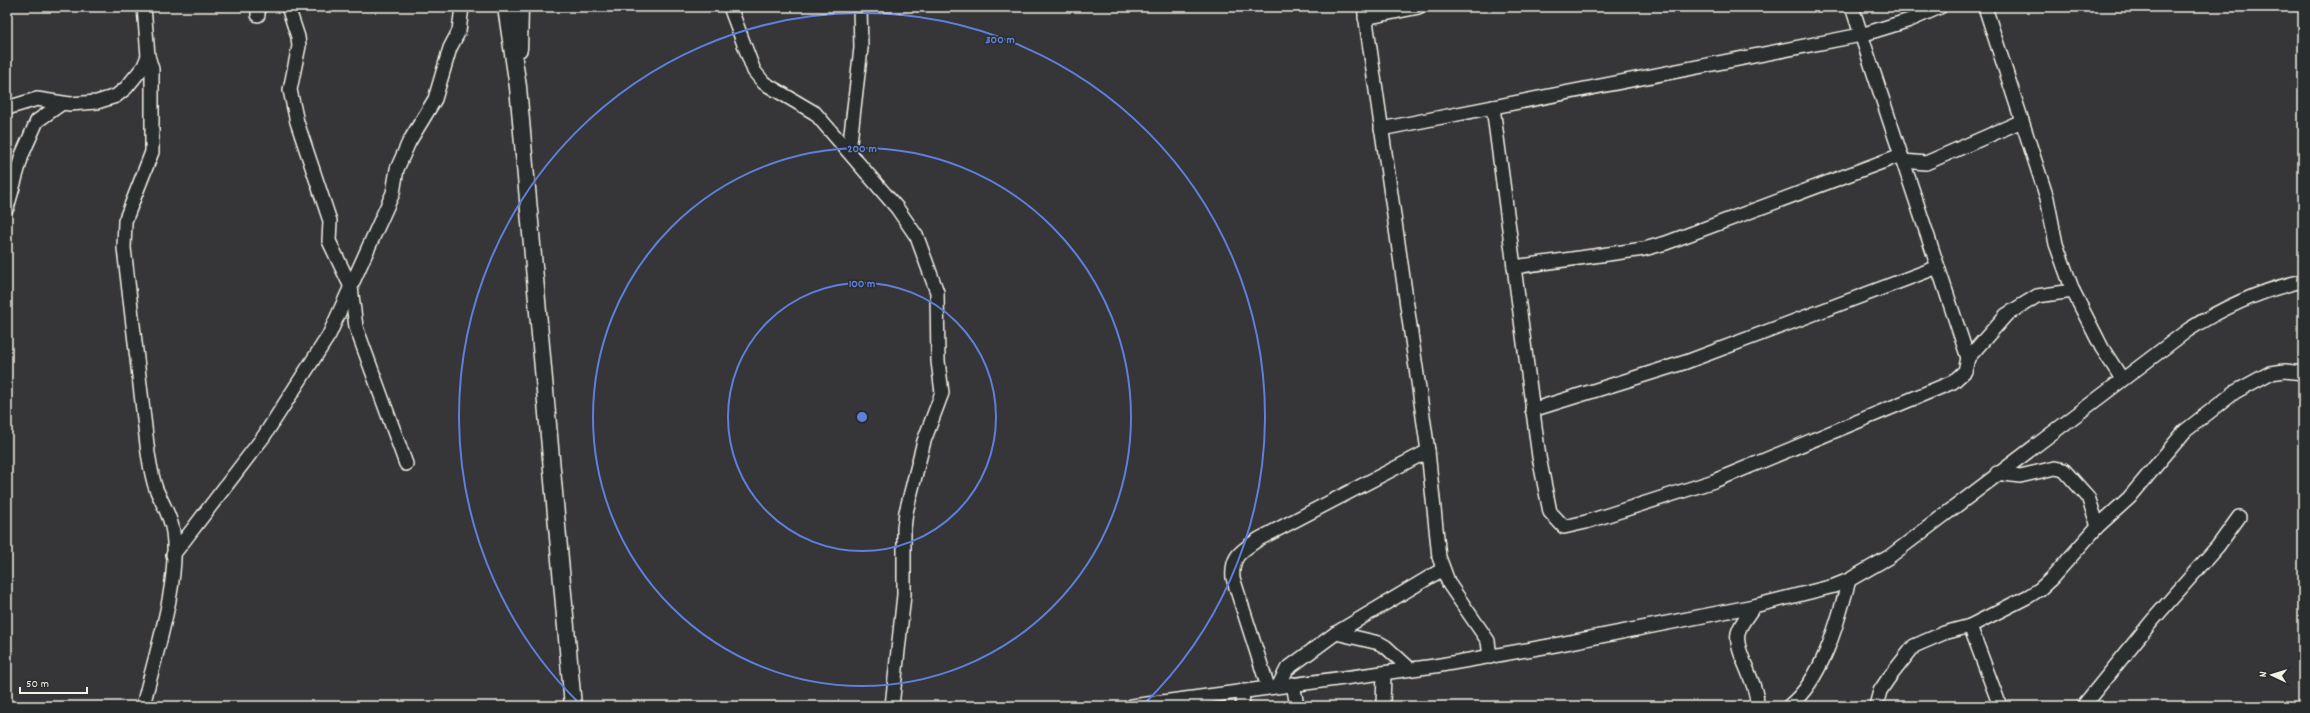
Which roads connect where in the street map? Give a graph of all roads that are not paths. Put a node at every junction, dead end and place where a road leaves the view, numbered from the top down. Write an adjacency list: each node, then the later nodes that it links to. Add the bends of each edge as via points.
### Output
1 (144, 7): 14 (street)
2 (288, 7): 27 (street, via 299,46 290,90 297,122 330,221 328,240)
3 (462, 7): 27 (street, via 459,31 450,48 435,99 409,142 397,169 393,193)
4 (506, 7): 15 (main road)
5 (520, 7): 15 (main road)
6 (730, 7): 21 (street, via 754,71 764,83 815,113)
7 (860, 7): 21 (street, via 861,48)
8 (1419, 7): 12 (street)
9 (1852, 7): 13 (street)
10 (1940, 7): 13 (street, via 1910,20)
11 (1985, 7): 19 (street)
12 (1365, 12): 20 (street)
13 (1861, 34): 17 (street); 22 (street)
14 (148, 56): 16 (street, via 136,78 116,96 97,102); 38 (street, via 152,69 152,152 126,221 124,248 148,453 156,489 170,519)
15 (518, 87): 51 (main road)
16 (61, 104): 18 (street, via 37,99); 23 (street, via 37,121 22,155)
17 (1493, 107): 20 (street); 24 (street)
18 (7, 108)
19 (2022, 122): 22 (street, via 1926,163); 28 (street, via 2047,198 2056,244)
20 (1382, 129): 33 (street)
21 (849, 151): 52 (street, via 917,237 933,277 938,303 937,336 942,393 924,441 906,512 904,595)
22 (1902, 158): 24 (street, via 1666,243 1644,249); 25 (street)
23 (7, 208)
24 (1514, 267): 32 (street)
25 (1938, 267): 29 (street); 32 (street, via 1686,362)
26 (2303, 281): 31 (street, via 2263,292 2215,313)
27 (351, 287): 34 (street, via 356,327); 38 (street, via 329,335 264,436)
28 (2073, 291): 29 (street, via 2038,296 2006,315); 31 (street, via 2102,348)
29 (1968, 358): 32 (street, via 1965,371 1953,382 1714,481 1564,527 1550,512)
30 (2303, 373): 37 (street, via 2270,373 2236,392 2185,432 2129,498)
31 (2122, 379): 35 (street)
32 (1532, 410)
33 (1428, 451): 39 (street, via 1436,544); 48 (street, via 1259,539 1237,556 1232,568 1233,578)
34 (406, 464)
35 (1997, 473): 37 (street, via 2020,476 2055,468 2064,470 2088,497); 40 (street, via 1888,557)
36 (2240, 517): 61 (street)
37 (2098, 526): 42 (street, via 2040,589)
38 (173, 555): 50 (street, via 173,572 167,605)
39 (1443, 569): 43 (street); 44 (street, via 1461,604 1488,641)
40 (1849, 580): 41 (street, via 1822,590); 58 (street, via 1838,622 1823,657 1801,695)
41 (1754, 606): 44 (street); 57 (street, via 1741,626 1738,641 1756,693)
42 (1970, 626): 59 (street, via 1944,633 1914,646 1880,691); 60 (street)
43 (1336, 633): 45 (street, via 1379,643); 48 (street, via 1288,669)
44 (1490, 657): 45 (street)
45 (1410, 669): 46 (street)
46 (1384, 673): 47 (street); 56 (street)
47 (1293, 684): 48 (street); 55 (street)
48 (1273, 686): 49 (street)
49 (1242, 691): 53 (street); 54 (street)
50 (143, 706)
51 (573, 706)
52 (892, 706)
53 (1132, 706)
54 (1243, 706)
55 (1297, 706)
56 (1383, 706)
57 (1757, 706)
58 (1789, 706)
59 (1876, 706)
60 (2000, 706)
61 (2083, 706)

